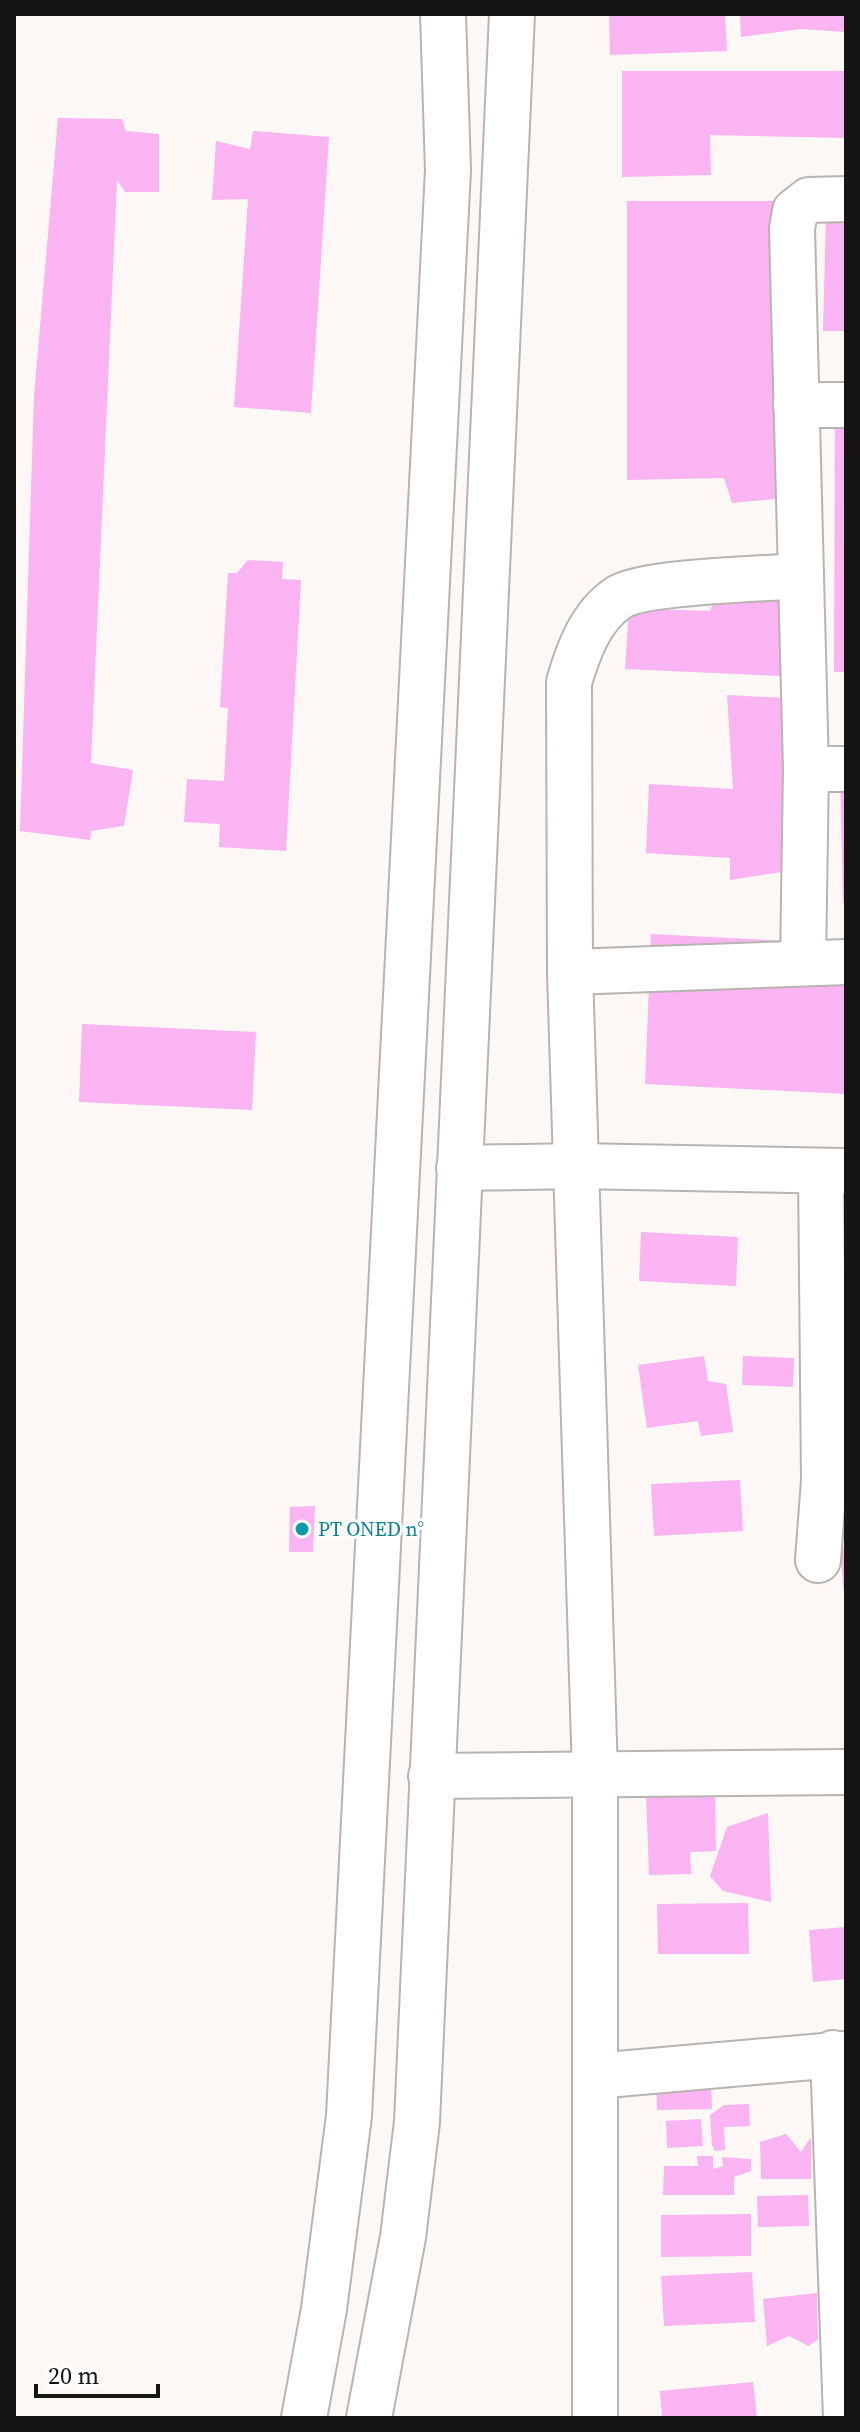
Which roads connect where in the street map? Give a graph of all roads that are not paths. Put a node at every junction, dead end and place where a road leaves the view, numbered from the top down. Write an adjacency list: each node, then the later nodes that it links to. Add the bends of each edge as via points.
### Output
1 (443, 14): 22 (street, via 448,170 349,2116)
2 (512, 14): 12 (street)
3 (846, 199): 4 (street, via 809,200 795,211)
4 (796, 405): 5 (street); 6 (street)
5 (846, 405)
6 (801, 576): 7 (street); 10 (street, via 659,587 619,597 580,645 569,682)
7 (826, 769): 8 (street)
8 (803, 962): 9 (street); 10 (street)
9 (846, 962)
10 (570, 972): 11 (street)
11 (576, 1166): 12 (street); 13 (street); 17 (street)
12 (459, 1168): 18 (street)
13 (833, 1171): 14 (street)
14 (835, 1480): 15 (street)
15 (818, 1560)
16 (846, 1772): 17 (street)
17 (595, 1774): 18 (street); 20 (street)
18 (431, 1776): 23 (street, via 417,2122 403,2237)
19 (839, 2054): 20 (street); 21 (street)
20 (595, 2076): 24 (street)
21 (843, 2255): 25 (street)
22 (304, 2418)
23 (369, 2418)
24 (595, 2418)
25 (846, 2418)

